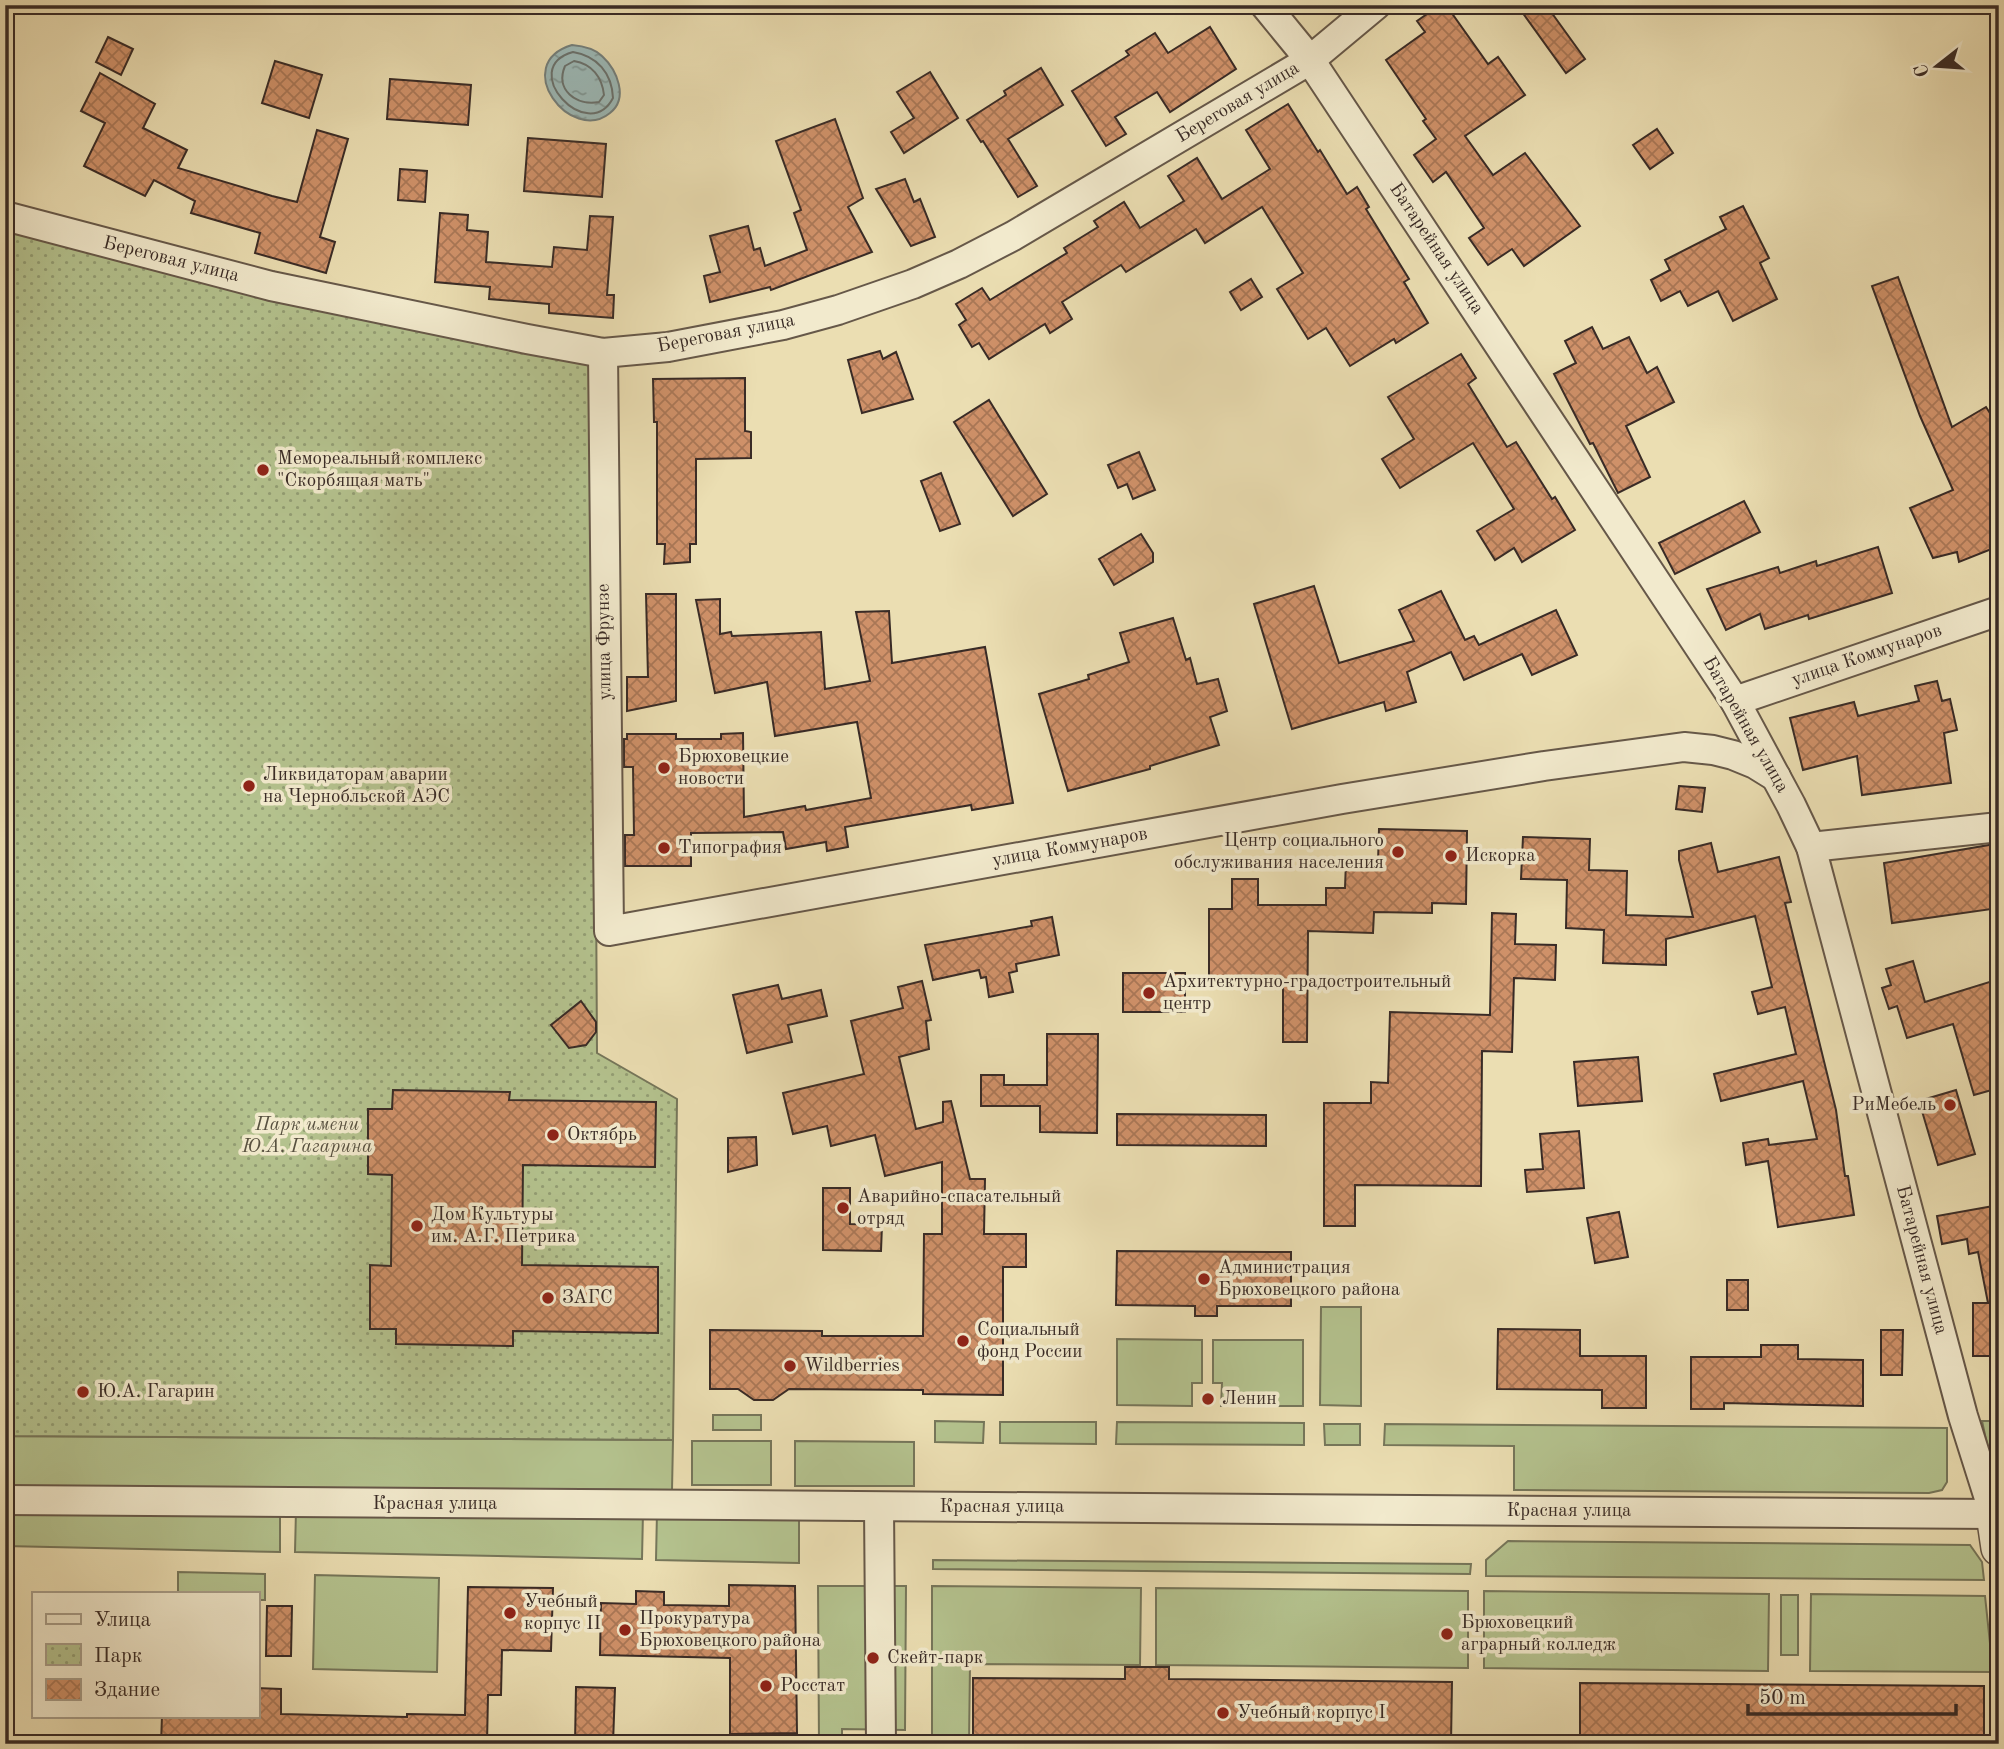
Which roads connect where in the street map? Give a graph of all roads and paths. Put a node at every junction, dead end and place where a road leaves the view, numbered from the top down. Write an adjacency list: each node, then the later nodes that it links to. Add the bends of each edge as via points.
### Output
1 (1265, 5): 3 (street, Батарейная улица)
2 (1376, 5): 3 (street, Береговая улица)
3 (1310, 60): 5 (street, Береговая улица, via 1013,236 913,284 783,325 668,347); 7 (street, Батарейная улица)
4 (6, 212): 5 (street, Береговая улица, via 271,286)
5 (604, 353): 11 (street, улица Фрунзе)
6 (1999, 611): 7 (street, улица Коммунаров)
7 (1735, 701): 8 (street, Батарейная улица)
8 (1776, 777): 10 (street, Батарейная улица); 11 (street, улица Коммунаров, via 1755,764 1713,750 1684,747 1342,799)
9 (1999, 827): 10 (street)
10 (1811, 848): 14 (street, Батарейная улица, via 1963,1416)
11 (609, 931)
12 (5, 1500): 13 (street, Красная улица)
13 (879, 1507): 14 (street, Красная улица); 15 (street)
14 (1997, 1525)
15 (881, 1744)

